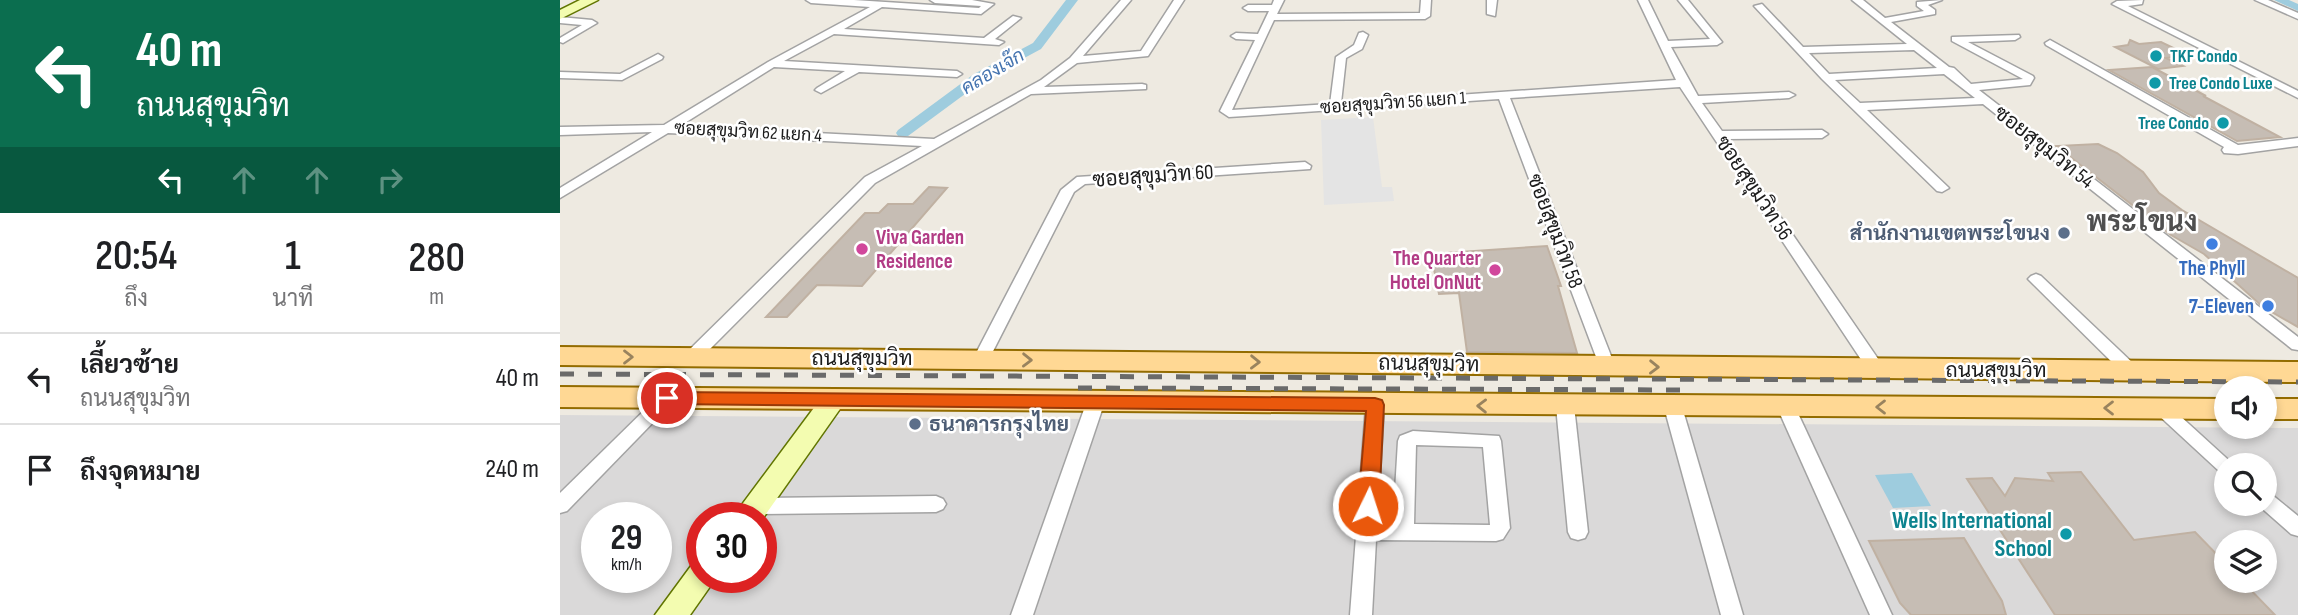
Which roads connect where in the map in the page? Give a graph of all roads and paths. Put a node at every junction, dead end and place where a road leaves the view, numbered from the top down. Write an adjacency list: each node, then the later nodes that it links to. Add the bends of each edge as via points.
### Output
1 (591, 0): 22 (street)
2 (811, 0): 15 (street)
3 (925, 0): 17 (street)
4 (935, 0): 17 (street, via 988,3 981,11)
5 (1126, 0): 38 (street)
6 (1179, 0): 38 (street, via 1144,54)
7 (1426, 0): 19 (street, via 1425,16)
8 (1492, 0): 20 (street)
9 (1643, 0): 34 (street, ซอยสุขุมวิท 56)
10 (1683, 0): 34 (street, via 1717,42)
11 (1857, 0): 24 (street, ซอยสุขุมวิท 54)
12 (1937, 0): 24 (street, via 1920,4 1933,12)
13 (2137, 0): 51 (street, via 2117,4)
14 (2260, 0): 21 (street)
15 (880, 5): 17 (street); 25 (street)
16 (1759, 6): 36 (street)
17 (912, 7)
18 (1248, 8): 19 (street)
19 (1275, 8): 28 (street, ซอยสุขุมวิท 56 แยก 1)
20 (1492, 14)
21 (2298, 16)
22 (560, 17): 30 (street, via 592,23)
23 (1016, 18): 31 (street)
24 (1882, 21): 35 (street, ซอยสุขุมวิท 54)
25 (832, 32): 31 (street); 39 (street)
26 (1363, 35): 56 (street, via 1358,47 1341,57)
27 (1236, 36): 28 (street)
28 (1261, 37): 56 (street, ซอยสุขุมวิท 56 แยก 1, via 1228,114)
29 (2015, 37): 48 (street, via 1956,39 2029,78 2026,82)
30 (563, 40)
31 (986, 41): 32 (street)
32 (999, 42)
33 (2050, 43): 64 (street)
34 (1665, 44): 46 (street, ซอยสุขุมวิท 56)
35 (1914, 47): 36 (street); 42 (street, ซอยสุขุมวิท 54)
36 (1802, 50): 45 (street)
37 (658, 57): 44 (street, via 622,77)
38 (1074, 60): 50 (street)
39 (772, 64): 40 (street); 58 (street)
40 (856, 69): 43 (street); 49 (street)
41 (1961, 69): 42 (street)
42 (1945, 71): 45 (street); 48 (street, ซอยสุขุมวิท 54)
43 (957, 74)
44 (560, 75)
45 (1826, 77): 57 (street)
46 (1683, 83): 53 (street, ซอยสุขุมวิท 56 แยก 1); 54 (street, ซอยสุขุมวิท 56)
47 (1142, 87): 50 (street)
48 (1968, 87): 55 (street, ซอยสุขุมวิท 54)
49 (821, 90)
50 (1028, 91): 63 (street)
51 (2298, 94)
52 (1789, 95): 54 (street)
53 (1504, 96): 56 (street, ซอยสุขุมวิท 56 แยก 1); 75 (street, ซอยสุขุมวิท 58)
54 (1695, 100): 61 (street, ซอยสุขุมวิท 56)
55 (1984, 101): 57 (street); 70 (street, ซอยสุขุมวิท 54)
56 (1335, 107)
57 (1857, 107): 67 (street)
58 (664, 128): 59 (street, ซอยสุขุมวิท 62 แยก 4); 63 (street, ซอยสุขุมวิท 62 แยก 4); 68 (street)
59 (560, 131)
60 (1822, 134): 61 (street)
61 (1718, 135): 76 (street, ซอยสุขุมวิท 56)
62 (2298, 142): 64 (street)
63 (937, 143): 72 (street, via 870,180)
64 (2238, 150): 65 (street)
65 (2222, 151)
66 (1305, 166): 73 (street, ซอยสุขุมวิท 60, via 1073,184)
67 (1942, 188)
68 (560, 194)
69 (2036, 279): 77 (street)
70 (2298, 345)
71 (560, 356): 72 (main road, ถนนสุขุมวิท, one-way to 72)
72 (692, 357): 73 (main road, ถนนสุขุมวิท)
73 (981, 359): 74 (main road, ถนนสุขุมวิท, one-way to 74)
74 (1526, 365): 75 (main road, ถนนสุขุมวิท); 84 (main road)
75 (1607, 366): 76 (main road, ถนนสุขุมวิท, one-way to 76)
76 (1876, 369): 77 (main road, ถนนสุขุมวิท)
77 (2130, 371): 78 (main road, ถนนสุขุมวิท)
78 (2298, 372)
79 (560, 397): 80 (main road, ถนนสุขุมวิท)
80 (667, 398): 81 (main road, ถนนสุขุมวิท); 95 (street)
81 (834, 399): 82 (main road, ถนนสุขุมวิท); 93 (street)
82 (1096, 401): 83 (main road, ถนนสุขุมวิท); 104 (street)
83 (1375, 405): 84 (main road, ถนนสุขุมวิท, one-way to 83); 99 (street)
84 (1532, 406): 85 (main road, ถนนสุขุมวิท)
85 (1565, 407): 86 (main road, ถนนสุขุมวิท); 101 (street)
86 (1673, 407): 87 (main road, ถนนสุขุมวิท); 106 (street)
87 (1786, 407): 88 (main road, ถนนสุขุมวิท, one-way to 87); 107 (street)
88 (2161, 408): 89 (main road, ถนนสุขุมวิท); 92 (street)
89 (2214, 409)
90 (2277, 409): 91 (main road)
91 (2298, 409)
92 (2214, 455)
93 (758, 502)
94 (936, 504): 97 (street)
95 (560, 505)
96 (2277, 510): 98 (street)
97 (777, 511)
98 (2298, 528)
99 (1367, 532): 100 (street); 105 (street)
100 (1403, 532): 100 (street, via 1496,533 1500,528 1492,441 1407,441)
101 (1578, 532)
102 (688, 593): 103 (street)
103 (671, 615)
104 (1022, 615)
105 (1361, 615)
106 (1732, 615)
107 (1881, 615)

